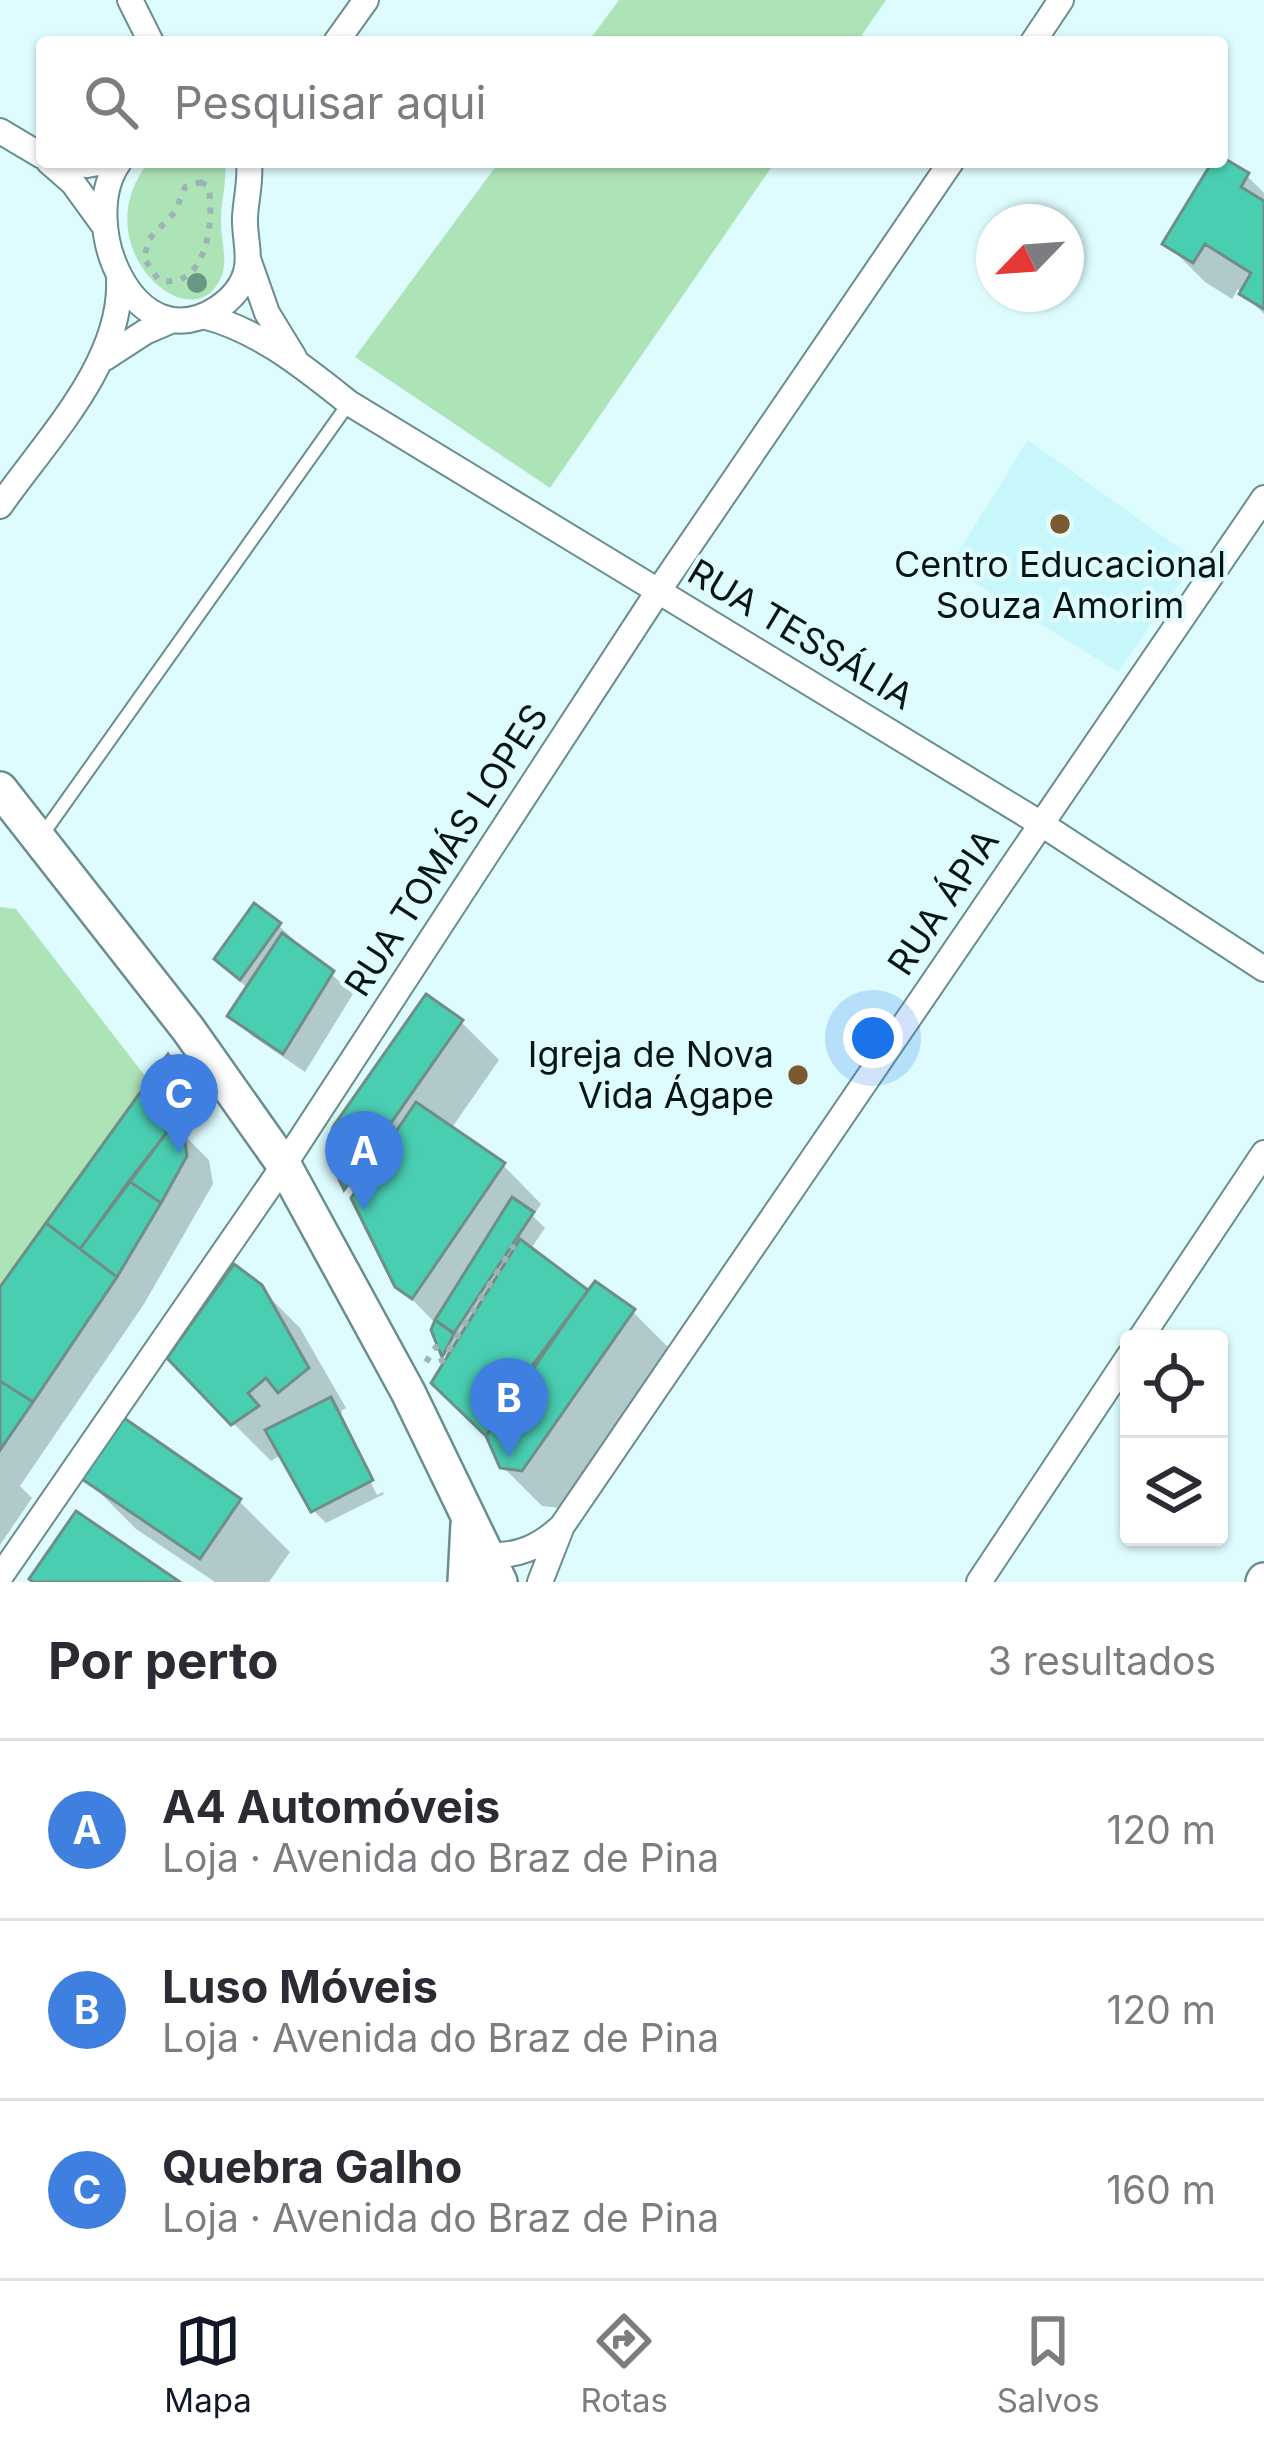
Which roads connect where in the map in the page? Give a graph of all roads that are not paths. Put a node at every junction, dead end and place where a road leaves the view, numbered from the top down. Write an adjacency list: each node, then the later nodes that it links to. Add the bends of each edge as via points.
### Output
1 (130, 0): 4 (street)
2 (365, 0): 5 (street)
3 (1061, 0): 6 (street)
4 (148, 36)
5 (340, 36)
6 (1037, 36)
7 (0, 131): 8 (street)
8 (36, 152)
9 (55, 168): 13 (street)
10 (115, 168): 13 (street, via 103,194)
11 (251, 168): 14 (street, RUA TESSÁLIA)
12 (947, 168): 23 (street, RUA TOMÁS LOPES)
13 (105, 227): 15 (street)
14 (248, 258): 16 (street, via 239,288); 19 (street, RUA TESSÁLIA, via 267,314)
15 (118, 273): 17 (street, via 135,302); 18 (street, via 117,322)
16 (203, 316): 17 (street); 19 (street, RUA TESSÁLIA)
17 (173, 320): 18 (street)
18 (103, 359): 22 (street)
19 (299, 363): 20 (street, RUA TESSÁLIA)
20 (350, 403): 23 (street, RUA TESSÁLIA); 26 (lane)
21 (1264, 498): 25 (street, RUA ÁPIA)
22 (0, 506)
23 (659, 590): 25 (street, RUA TESSÁLIA); 29 (street, RUA TOMÁS LOPES)
24 (2, 797): 26 (main road)
25 (1043, 824): 27 (street, RUA TESSÁLIA); 33 (street, RUA ÁPIA)
26 (40, 839): 29 (main road)
27 (1264, 969)
28 (1264, 1153): 30 (street)
29 (284, 1165): 32 (main road); 35 (street, RUA TOMÁS LOPES)
30 (1146, 1330)
31 (1120, 1370): 38 (street)
32 (468, 1515): 34 (main road); 36 (main road)
33 (562, 1526): 34 (street, RUA ÁPIA); 37 (street, RUA ÁPIA)
34 (494, 1569)
35 (0, 1577)
36 (465, 1582)
37 (540, 1582)
38 (979, 1582)

